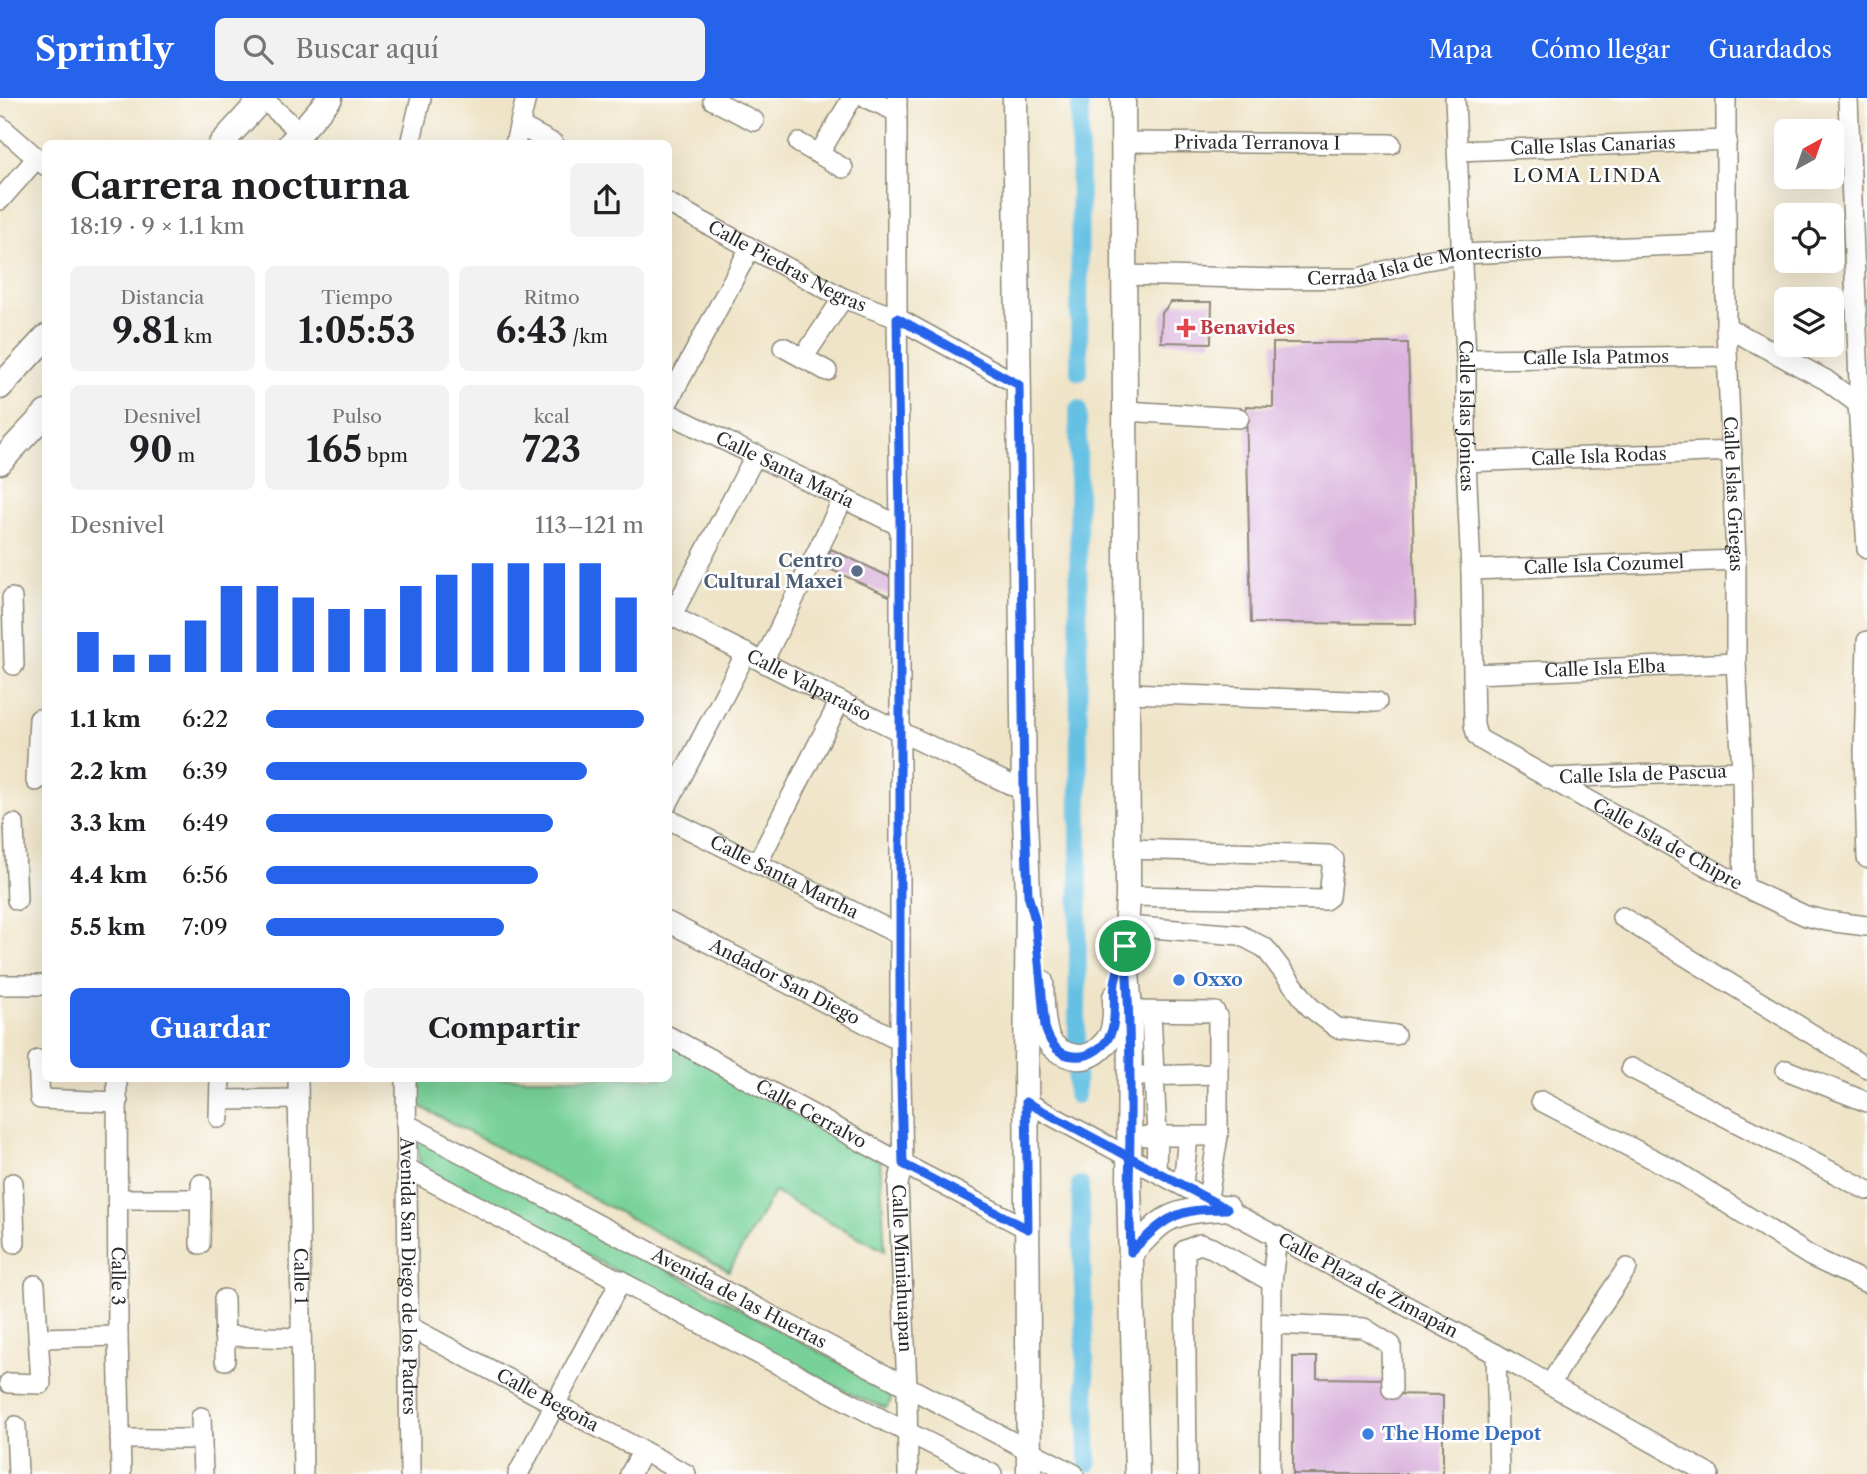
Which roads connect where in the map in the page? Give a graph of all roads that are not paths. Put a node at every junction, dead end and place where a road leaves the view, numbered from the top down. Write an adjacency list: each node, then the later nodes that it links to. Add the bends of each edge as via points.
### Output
1 (262, 98): 18 (street); 19 (main road)
2 (330, 98): 18 (main road)
3 (421, 98): 20 (street)
4 (526, 98): 17 (street)
5 (852, 98): 27 (street)
6 (867, 98): 14 (street)
7 (1015, 98): 47 (main road)
8 (1123, 98): 23 (main road)
9 (1455, 98): 26 (street, Calle Islas Jónicas)
10 (1726, 98): 22 (street, Calle Islas Griegas)
11 (1848, 98): 46 (street)
12 (713, 100): 13 (street)
13 (736, 104): 15 (street)
14 (897, 105): 37 (street, Calle Mimiahuapan)
15 (754, 121)
16 (0, 126): 28 (street)
17 (518, 135): 21 (street)
18 (295, 138)
19 (225, 140)
20 (411, 140)
21 (538, 140)
22 (1727, 140): 26 (street, Calle Islas Canarias); 32 (street, Calle Islas Griegas)
23 (1124, 142): 25 (street, Privada Terranova I); 35 (main road)
24 (799, 143): 27 (street)
25 (1391, 144)
26 (1458, 151): 34 (street, Calle Islas Jónicas)
27 (819, 154): 29 (street)
28 (41, 162): 30 (street)
29 (844, 168)
30 (0, 200)
31 (672, 205): 33 (street, Calle Piedras Negras)
32 (1725, 243): 34 (street, Cerrada Isla de Montecristo); 38 (street, Calle Islas Griegas)
33 (750, 248): 36 (street, Calle Piedras Negras); 49 (street)
34 (1461, 254): 35 (street, Cerrada Isla de Montecristo, via 1359,278); 43 (street, Calle Islas Jónicas)
35 (1125, 275): 51 (main road)
36 (843, 298): 37 (street, Calle Piedras Negras); 42 (street)
37 (897, 318): 47 (street, Calle Piedras Negras); 60 (street, Calle Mimiahuapan)
38 (1726, 327): 41 (street, Calle Islas Griegas); 45 (street)
39 (42, 341): 48 (main road)
40 (783, 347): 42 (street)
41 (1727, 356): 43 (street, Calle Isla Patmos); 55 (street, Calle Islas Griegas)
42 (803, 358): 44 (street)
43 (1466, 359): 57 (street, Calle Islas Jónicas)
44 (827, 371)
45 (1826, 380): 46 (street); 50 (street)
46 (1863, 384): 50 (street)
47 (1019, 385): 84 (main road)
48 (0, 387)
49 (672, 394)
50 (1863, 408): 61 (street)
51 (1126, 411): 54 (street); 73 (main road)
52 (672, 414): 56 (street, Calle Santa María)
53 (42, 418): 58 (main road)
54 (1239, 418)
55 (1732, 451): 57 (street, Calle Isla Rodas); 62 (street, Calle Islas Griegas)
56 (756, 454): 59 (street, Calle Santa María); 65 (street)
57 (1466, 461): 63 (street, Calle Islas Jónicas)
58 (0, 463)
59 (843, 499): 60 (street, Calle Santa María); 69 (street)
60 (900, 526): 77 (street, Calle Mimiahuapan)
61 (1867, 549)
62 (1736, 560): 63 (street, Calle Isla Cozumel); 70 (street, Calle Islas Griegas)
63 (1471, 570): 72 (street, Calle Islas Jónicas)
64 (12, 598): 67 (street)
65 (672, 610)
66 (672, 615): 69 (street, Calle Valparaíso)
67 (6, 621): 71 (street)
68 (1867, 641): 79 (street)
69 (754, 657): 74 (street, Calle Valparaíso); 85 (street)
70 (1736, 663): 72 (street, Calle Isla Elba); 81 (street, Calle Islas Griegas)
71 (14, 665)
72 (1474, 674): 78 (street, Calle Islas Jónicas)
73 (1128, 693): 75 (street); 88 (main road)
74 (840, 701): 77 (street, Calle Valparaíso); 91 (street)
75 (1377, 702)
76 (39, 719): 80 (street)
77 (899, 731): 84 (street, Calle Valparaíso); 99 (street, Calle Mimiahuapan)
78 (1477, 736): 82 (street, Calle Isla de Chipre)
79 (1866, 753): 89 (street)
80 (41, 756): 83 (street)
81 (1742, 771): 82 (street, Calle Isla de Pascua); 92 (street, Calle Islas Griegas)
82 (1546, 778): 92 (street, Calle Isla de Chipre)
83 (36, 780)
84 (1024, 791): 93 (main road)
85 (672, 796)
86 (672, 821): 91 (street, Calle Santa Martha)
87 (15, 824): 90 (street)
88 (1128, 849): 94 (main road); 94 (street, via 1328,855 1333,859 1325,900)
89 (1867, 858)
90 (8, 861): 95 (street)
91 (757, 864): 99 (street, Calle Santa Martha)
92 (1744, 887): 98 (street, Calle Isla de Chipre, via 1806,916)
93 (1028, 895): 100 (main road, via 1035,920 1045,1027 1055,1048 1077,1056 1103,1045 1111,1035); 120 (main road)
94 (1128, 896): 100 (main road)
95 (17, 900)
96 (1622, 917): 109 (street)
97 (672, 924): 106 (street, Andador San Diego)
98 (1867, 926)
99 (900, 935): 106 (street, Calle Mimiahuapan)
100 (1125, 936): 103 (main road); 104 (street, via 1240,935 1265,948 1310,1007 1337,1028)
101 (0, 985): 102 (street)
102 (42, 985)
103 (1140, 1011): 111 (street, via 1215,1012); 112 (main road)
104 (1395, 1035)
105 (672, 1037): 127 (street, Calle Cerralvo)
106 (900, 1041): 127 (street, Calle Mimiahuapan)
107 (38, 1060): 119 (street, via 40,1099)
108 (1631, 1068): 132 (street)
109 (1867, 1068)
110 (1786, 1070): 121 (street)
111 (1218, 1074): 112 (street); 125 (street)
112 (1142, 1076): 123 (street); 126 (main road)
113 (117, 1082): 119 (street, Calle 3)
114 (220, 1082): 117 (street, via 220,1109)
115 (298, 1082): 117 (street, Calle 1)
116 (405, 1082): 122 (street, Avenida San Diego de los Padres)
117 (298, 1099): 152 (street, Calle 1)
118 (1541, 1101): 144 (street, via 1676,1171 1810,1256)
119 (118, 1102): 133 (street, Calle 3)
120 (1026, 1102): 126 (street, Calle Plaza de Zimapán); 136 (main road)
121 (1867, 1102)
122 (406, 1124): 128 (street, Avenida San Diego de los Padres); 157 (street, Avenida de las Huertas)
123 (1157, 1136): 124 (street); 126 (street); 129 (street)
124 (1188, 1136): 125 (street); 131 (street)
125 (1218, 1136): 134 (street)
126 (1130, 1146): 129 (street, Calle Plaza de Zimapán); 140 (main road)
127 (903, 1164): 136 (street, Calle Cerralvo); 157 (street, Calle Mimiahuapan, via 898,1184)
128 (406, 1168): 142 (street); 148 (street, Avenida San Diego de los Padres)
129 (1156, 1171): 131 (street, Calle Plaza de Zimapán)
130 (13, 1183): 135 (street)
131 (1183, 1185): 134 (street, Calle Plaza de Zimapán)
132 (1867, 1190)
133 (118, 1199): 139 (street, via 201,1192); 149 (street, Calle 3)
134 (1217, 1203): 137 (street, Calle Plaza de Zimapán); 140 (main road, via 1162,1222)
135 (7, 1208): 138 (street)
136 (1028, 1229): 166 (main road)
137 (1277, 1236): 143 (street); 153 (street, Calle Plaza de Zimapán)
138 (15, 1242)
139 (200, 1244)
140 (1131, 1252): 178 (main road)
141 (1627, 1268): 156 (street)
142 (621, 1280): 159 (street); 161 (street)
143 (1272, 1282): 147 (street); 179 (street, via 1212,1248 1200,1244 1185,1250)
144 (1867, 1283)
145 (35, 1285): 151 (street)
146 (224, 1299): 150 (street)
147 (1272, 1324): 158 (street, via 1364,1328 1391,1345); 180 (street)
148 (408, 1326): 159 (street, Calle Begoña); 171 (street, Avenida San Diego de los Padres)
149 (118, 1336): 151 (street); 163 (street, Calle 3)
150 (225, 1336): 152 (street); 154 (street)
151 (39, 1338): 155 (street, via 41,1384)
152 (301, 1338): 170 (street, Calle 1)
153 (1496, 1354): 156 (street, Calle Plaza de Zimapán); 181 (street)
154 (225, 1360)
155 (9, 1383)
156 (1550, 1385): 182 (street, Calle Plaza de Zimapán)
157 (907, 1387): 161 (street, Calle Mimiahuapan); 166 (street, Avenida de las Huertas)
158 (1392, 1389)
159 (556, 1405): 165 (street, Calle Begoña); 172 (street)
160 (201, 1417): 164 (street)
161 (908, 1433): 175 (street, Calle Mimiahuapan); 176 (street)
162 (11, 1436): 167 (street)
163 (120, 1439): 164 (street); 168 (street, Calle 3)
164 (202, 1439): 169 (street)
165 (643, 1451): 173 (street); 174 (street, Calle Begoña)
166 (1029, 1463): 177 (street, Avenida de las Huertas)
167 (18, 1474)
168 (121, 1474)
169 (203, 1474)
170 (303, 1474)
171 (410, 1474)
172 (518, 1474)
173 (631, 1474)
174 (687, 1474)
175 (908, 1474)
176 (992, 1474)
177 (1074, 1474)
178 (1137, 1474)
179 (1186, 1474)
180 (1270, 1474)
181 (1499, 1474)
182 (1709, 1474)

